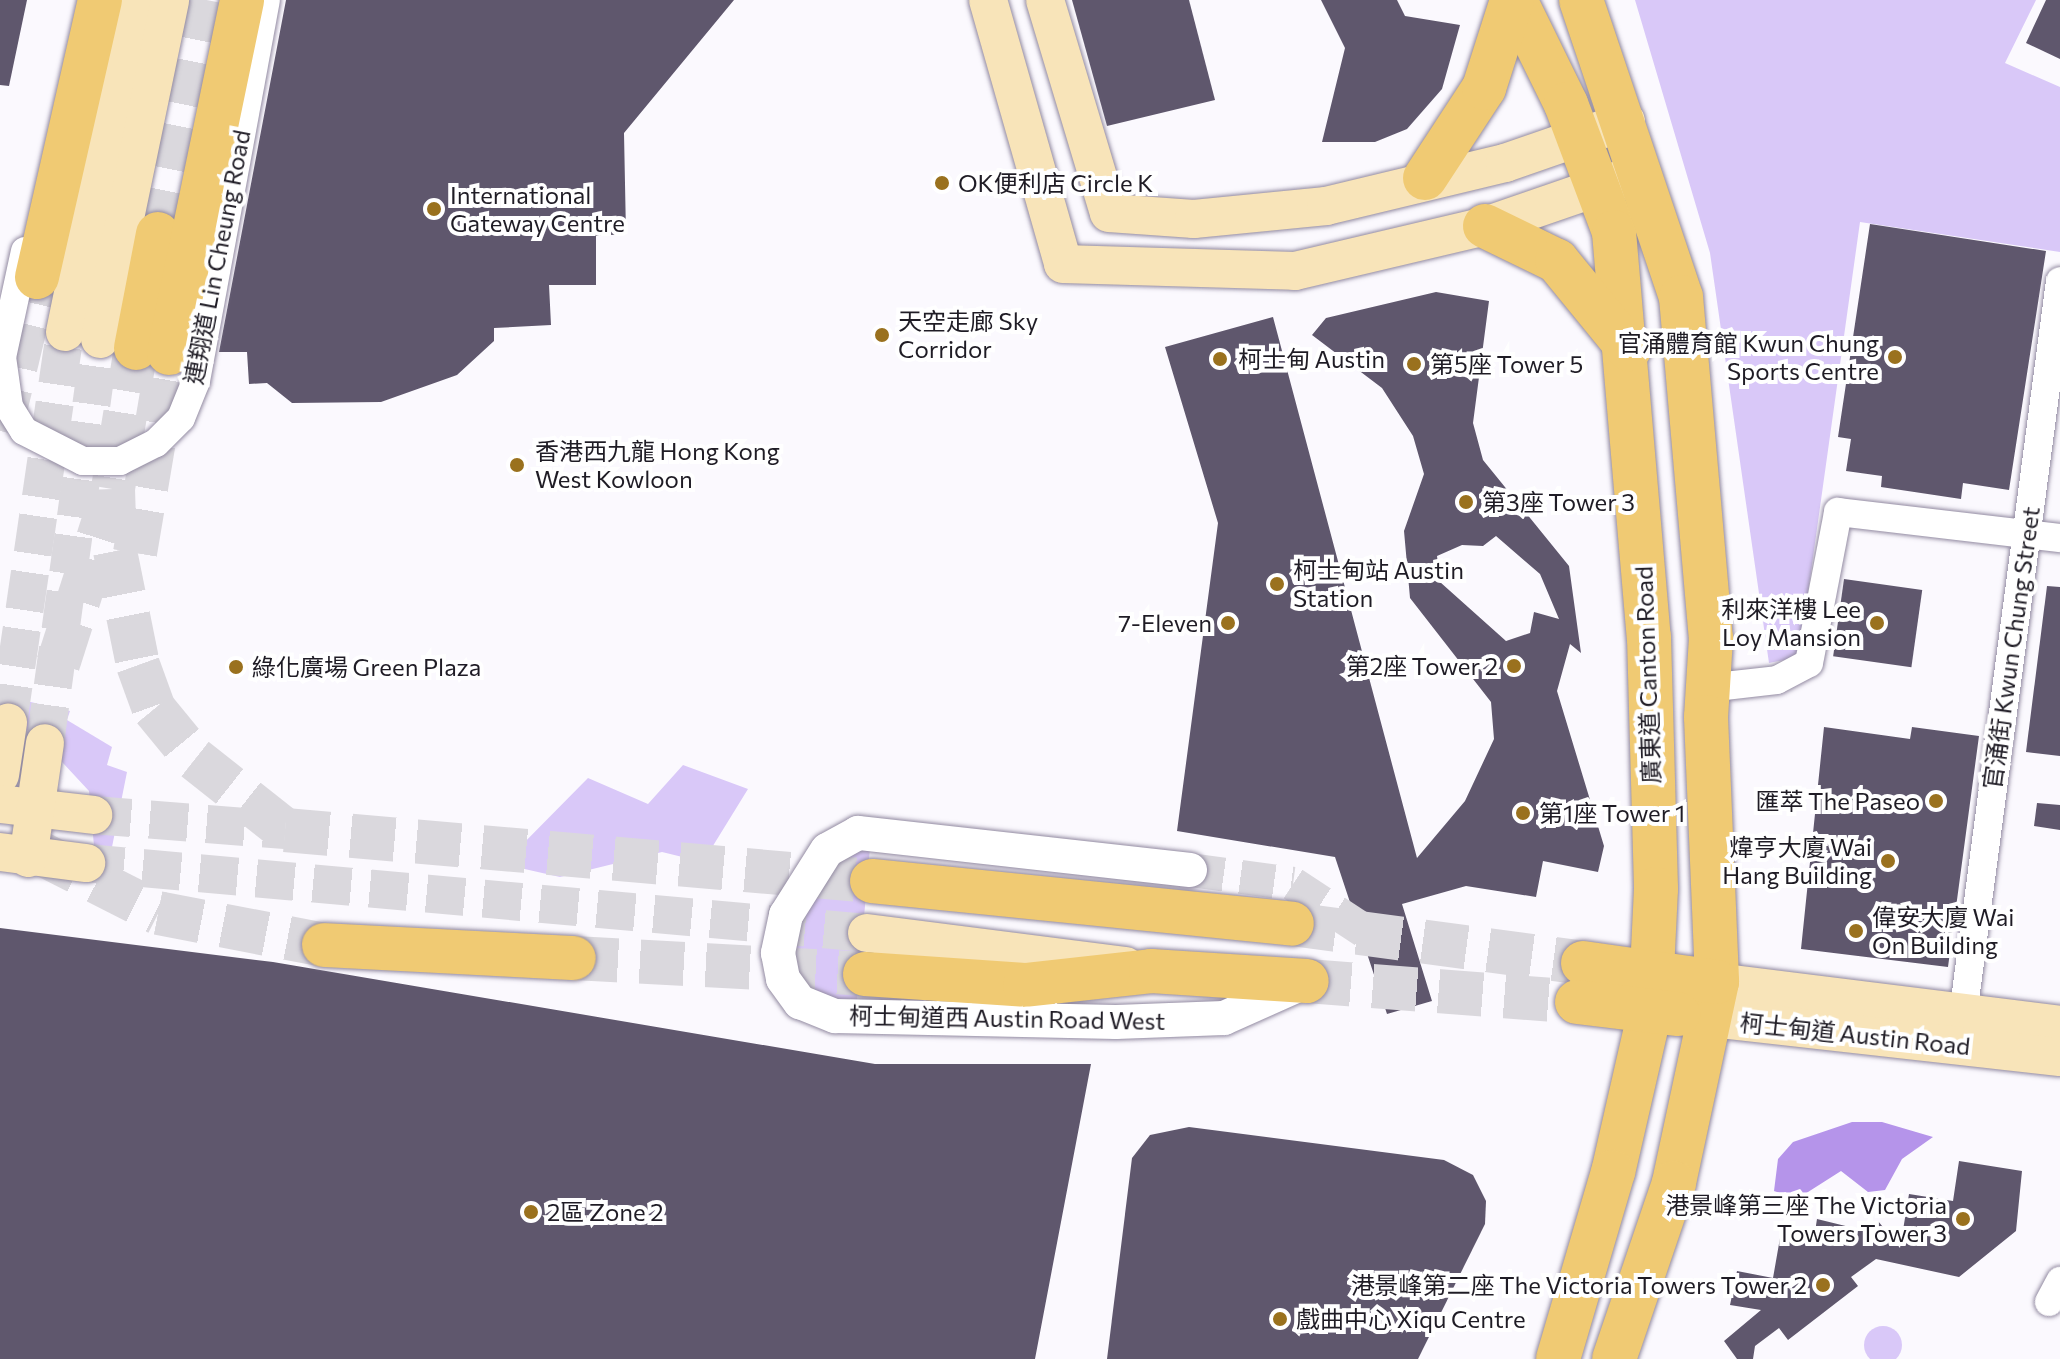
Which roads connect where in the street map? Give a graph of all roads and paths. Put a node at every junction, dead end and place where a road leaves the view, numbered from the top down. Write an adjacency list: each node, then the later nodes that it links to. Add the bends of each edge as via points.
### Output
1 (81, 0): 6 (street, 連翔道 Lin Cheung Road, via 2,383 24,431 83,461 120,461 156,443 181,418 196,381)
2 (100, 0): 18 (main road)
3 (133, 0): 20 (main road)
4 (170, 0): 20 (main road)
5 (242, 0): 20 (main road)
6 (266, 0)
7 (988, 0): 16 (main road, via 1063,264 1295,271)
8 (1045, 0): 14 (main road, via 1109,213 1280,213)
9 (1514, 0): 12 (main road, 廣東道 Canton Road); 14 (main road, via 1484,88)
10 (1581, 0): 11 (main road)
11 (1626, 121): 12 (main road); 13 (main road)
12 (1579, 137): 14 (main road, via 1505,163); 15 (main road, 廣東道 Canton Road)
13 (1640, 172): 15 (main road); 24 (main road, via 1681,297 1704,527)
14 (1425, 178)
15 (1599, 187): 16 (main road); 21 (main road, 廣東道 Canton Road, via 1624,282)
16 (1485, 226): 21 (main road, via 1557,261)
17 (158, 234): 20 (main road)
18 (37, 277)
19 (2060, 281): 22 (street, 官涌街 Kwun Chung Street)
20 (118, 343)
21 (1629, 349): 40 (main road, 廣東道 Canton Road, via 1649,637)
22 (2026, 534): 23 (street); 24 (street, via 1838,512 1809,663 1777,680); 42 (street, 官涌街 Kwun Chung Street)
23 (2060, 538)
24 (1707, 688): 41 (main road)
25 (8, 723): 27 (main road)
26 (45, 743): 28 (main road)
27 (0, 775)
28 (17, 806): 29 (main road); 30 (main road)
29 (93, 815)
30 (14, 855): 31 (main road)
31 (86, 863)
32 (1190, 870): 38 (street, 柯士甸道西 Austin Road West, via 858,833 827,850 786,915 778,953 783,979 800,1002 835,1016 1116,1022 1224,1018)
33 (872, 881): 34 (main road)
34 (1292, 924)
35 (324, 945): 37 (main road)
36 (866, 953): 38 (main road, 柯士甸道西 Austin Road West, via 1025,985 1151,971)
37 (574, 958)
38 (1307, 981)
39 (1580, 982): 40 (main road)
40 (1652, 992): 41 (main road, 柯士甸道 Austin Road); 45 (main road, 廣東道 Canton Road, via 1617,1159)
41 (1714, 1000): 42 (main road, 柯士甸道 Austin Road); 44 (main road, 柯士甸道 Austin Road); 46 (main road, via 1674,1183)
42 (1963, 1015): 43 (main road, 柯士甸道 Austin Road)
43 (2060, 1025)
44 (2060, 1057)
45 (1558, 1359)
46 (1614, 1359)

